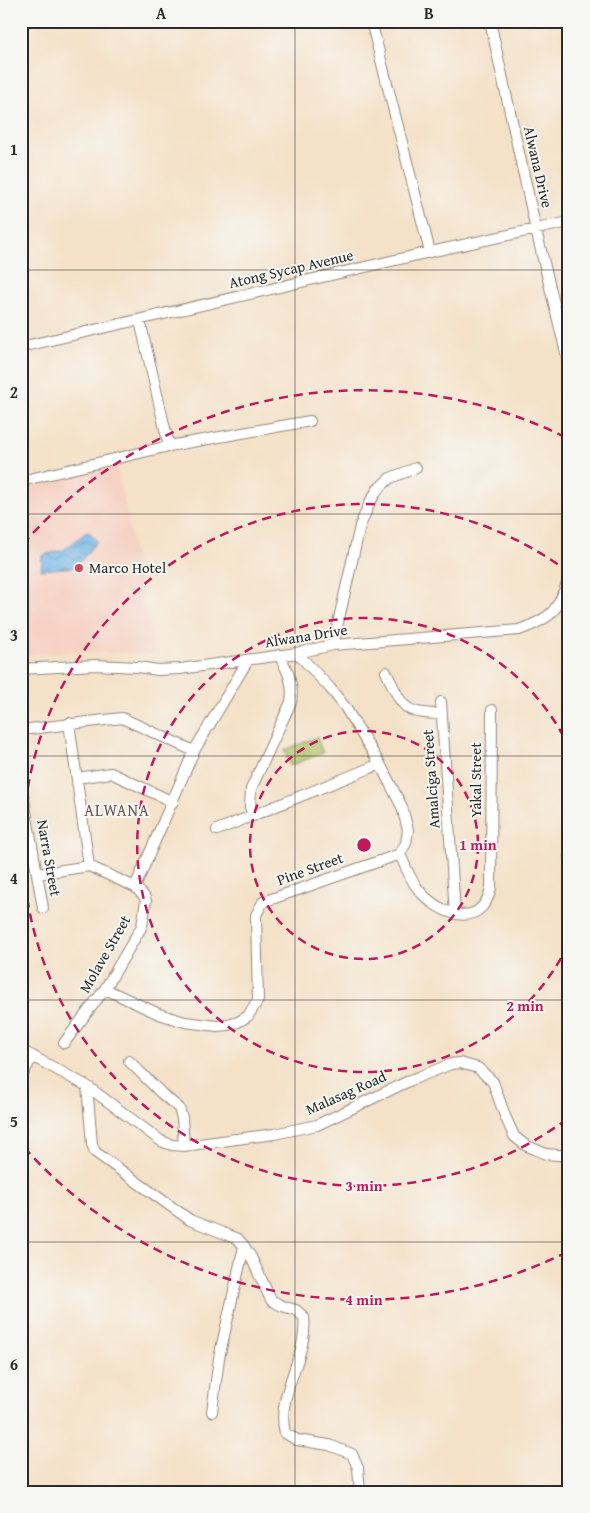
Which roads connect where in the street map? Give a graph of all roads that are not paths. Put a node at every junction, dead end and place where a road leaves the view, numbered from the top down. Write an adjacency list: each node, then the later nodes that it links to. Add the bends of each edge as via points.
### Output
1 (370, 21): 5 (street)
2 (490, 21): 4 (street, Alwana Drive)
3 (569, 222): 4 (street, Atong Sycap Avenue)
4 (536, 230): 5 (street, Atong Sycap Avenue); 8 (street, Alwana Drive, via 568,361)
5 (430, 252): 6 (street, Atong Sycap Avenue)
6 (140, 321): 7 (street, Atong Sycap Avenue); 10 (street)
7 (21, 347)
8 (569, 378)
9 (310, 422): 10 (street)
10 (169, 446): 12 (street)
11 (416, 468): 14 (street, via 390,478 370,502 360,526)
12 (21, 481)
13 (569, 578): 14 (street, Alwana Drive, via 561,599 548,617 519,630)
14 (333, 645): 15 (street, Alwana Drive)
15 (297, 653): 16 (street, Alwana Drive); 26 (street, via 345,707)
16 (279, 655): 17 (street, Alwana Drive); 30 (street, via 292,683 291,702 251,789)
17 (248, 660): 18 (street, Alwana Drive, via 158,670 95,665); 25 (street)
18 (21, 669)
19 (386, 672): 22 (street, via 399,697 411,711)
20 (441, 702): 22 (street, Amalciga Street)
21 (492, 710): 37 (street, Yakal Street, via 491,888 483,908 468,914)
22 (442, 714): 37 (street, Amalciga Street)
23 (70, 723): 24 (street); 25 (street, via 122,718); 27 (street)
24 (21, 730)
25 (194, 751): 29 (street)
26 (380, 764): 30 (street); 32 (street, via 402,807 408,830)
27 (77, 778): 29 (street, via 111,773); 33 (street)
28 (21, 783): 34 (street, Narra Street)
29 (172, 802): 35 (street)
30 (252, 816): 31 (street)
31 (217, 830)
32 (400, 854): 37 (street, via 418,888 437,906); 38 (street, Pine Street, via 263,902 256,915 258,1000 248,1016 238,1022 217,1026 185,1022 159,1014)
33 (89, 866): 34 (street); 35 (street)
34 (36, 874): 36 (street, Narra Street)
35 (135, 887): 38 (street, Molave Street, via 146,901 142,926)
36 (43, 908)
37 (455, 914)
38 (105, 989): 39 (street, Molave Street)
39 (64, 1043)
40 (21, 1050): 41 (street, Malasag Road)
41 (34, 1056): 43 (street); 44 (street, Malasag Road)
42 (129, 1061): 45 (street, via 179,1108)
43 (21, 1077)
44 (87, 1086): 45 (street, Malasag Road, via 161,1141); 47 (street, via 95,1152 190,1220 238,1239)
45 (184, 1146): 46 (street, Malasag Road, via 317,1125 411,1080 460,1063 478,1068 493,1082 514,1136 546,1154)
46 (569, 1156)
47 (244, 1246): 48 (street, via 218,1358); 49 (street, via 271,1300 296,1310 304,1317 306,1330 282,1423 285,1433 296,1440 329,1445 352,1454 358,1468)
48 (212, 1412)
49 (360, 1492)

